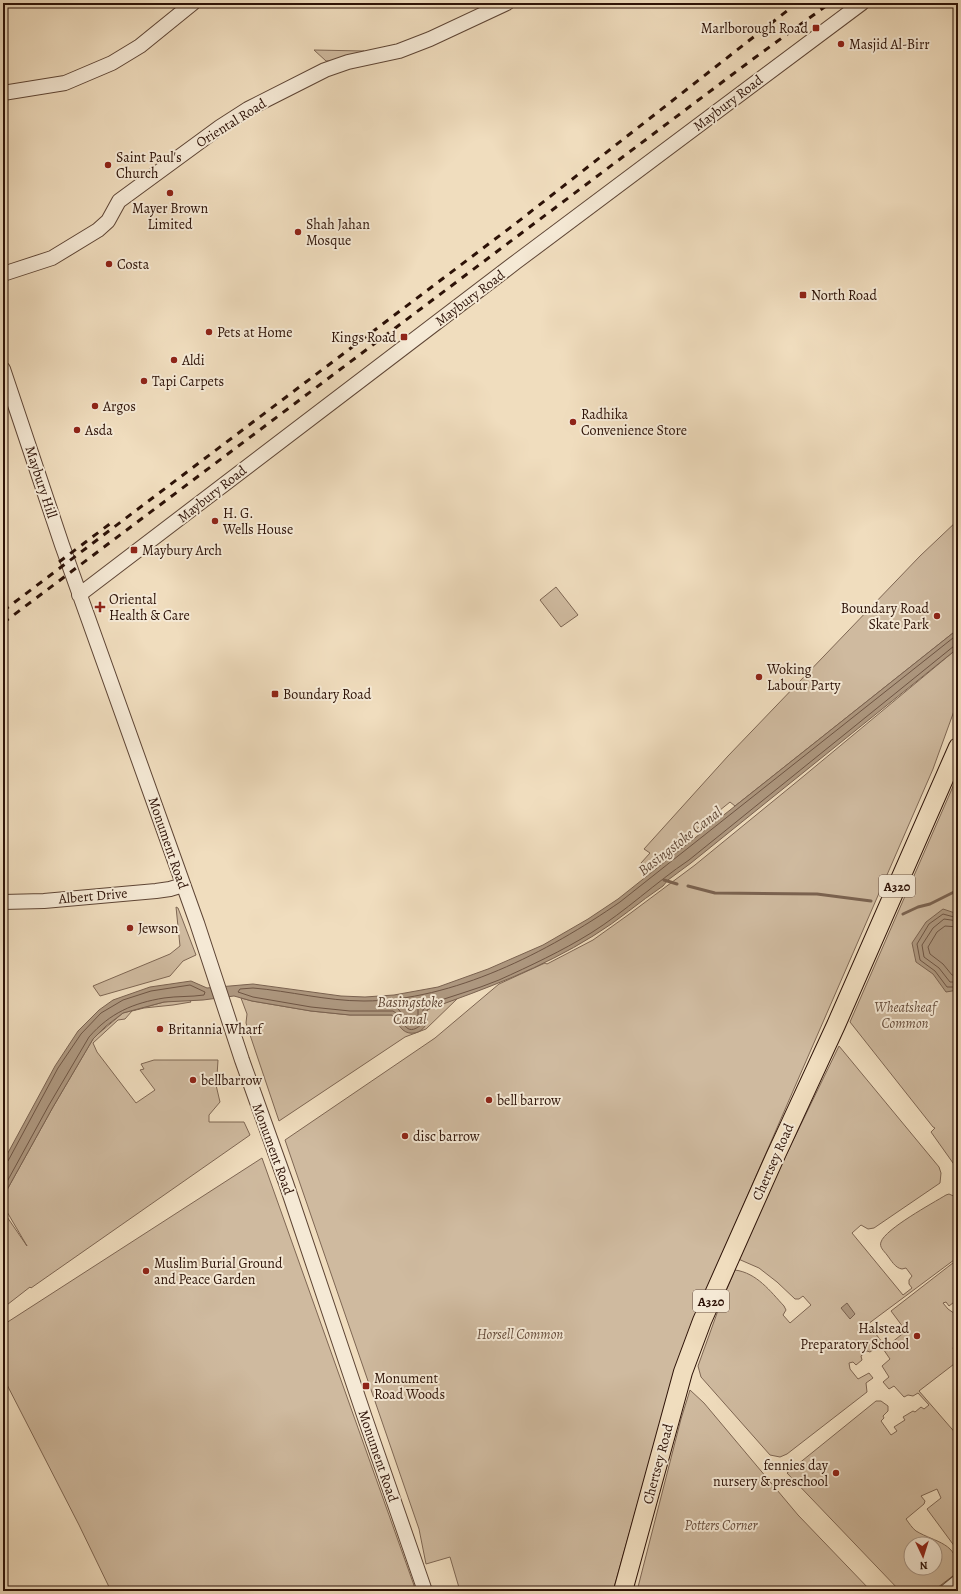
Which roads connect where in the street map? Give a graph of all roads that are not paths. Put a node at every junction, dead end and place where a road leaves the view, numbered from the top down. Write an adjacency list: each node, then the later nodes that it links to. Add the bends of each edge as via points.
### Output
1 (193, 3): 4 (street, via 140,46 112,64 65,82)
2 (507, 3): 5 (street, Oriental Road, via 424,42 325,70 248,109 119,201 108,221 98,230 52,258)
3 (862, 3): 7 (street, Maybury Road, via 498,276)
4 (3, 93)
5 (3, 274)
6 (3, 369): 7 (street, Maybury Hill)
7 (80, 595): 9 (street, Monument Road)
8 (958, 747): 13 (main road, Chertsey Road / A320, via 702,1321 683,1372)
9 (183, 885): 10 (street, Albert Drive, via 156,891); 12 (street, Monument Road)
10 (3, 902)
11 (958, 1582): 14 (street)
12 (425, 1591)
13 (623, 1591)
14 (947, 1591)

